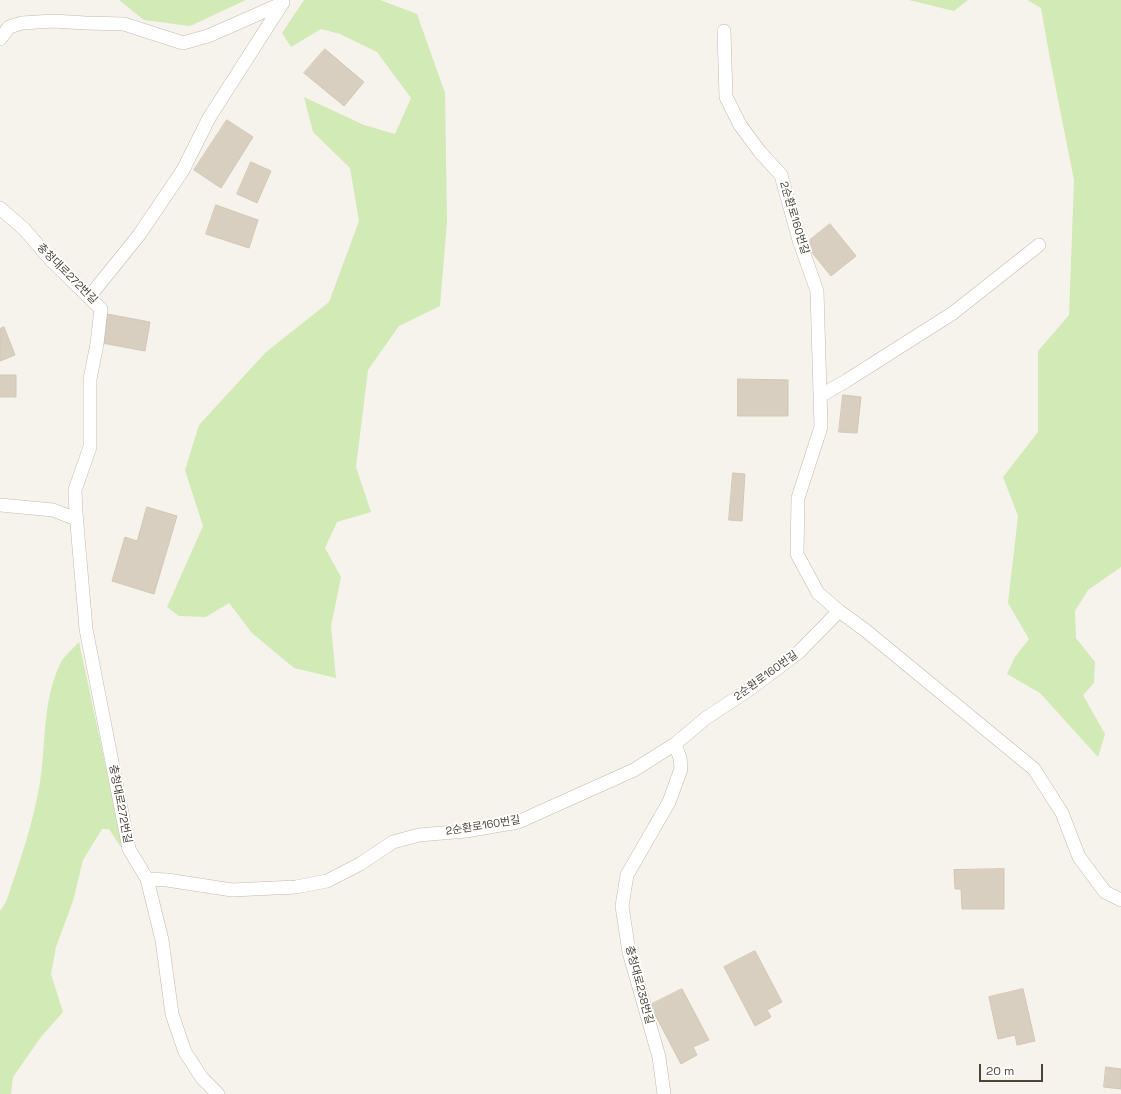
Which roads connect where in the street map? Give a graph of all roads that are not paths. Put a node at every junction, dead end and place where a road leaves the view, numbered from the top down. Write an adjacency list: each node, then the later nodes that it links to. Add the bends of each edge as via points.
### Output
1 (284, 2): 3 (lane, via 208,36 183,43 124,24 53,21 22,23 9,27); 6 (lane, via 209,118 183,170 139,235)
2 (724, 32): 7 (lane, 2순환로160번길, via 726,97 744,130 781,175 817,291)
3 (0, 39)
4 (0, 208): 6 (lane, 충청대로272번길)
5 (1039, 244): 7 (lane, via 953,313)
6 (90, 297): 9 (lane, 충청대로272번길, via 101,308 90,379 90,448 75,490)
7 (820, 396): 10 (lane, 2순환로160번길, via 821,427 798,498 797,554 818,593)
8 (0, 505): 9 (lane, via 53,510)
9 (76, 519): 12 (lane, 충청대로272번길, via 90,652 129,849)
10 (839, 611): 11 (lane, 2순환로160번길, via 799,652 706,718); 13 (lane, 2순환로160번길, via 871,634 1034,769 1062,813 1079,857 1105,892)
11 (675, 744): 12 (lane, 2순환로160번길, via 634,770 518,822 466,831 419,835 393,842 360,864 327,881 296,887 232,890); 15 (lane, 충청대로238번길, via 681,769 669,802 627,875 622,906 628,952 659,1057)
12 (147, 878): 14 (lane, 충청대로272번길, via 162,940 172,1014 184,1052 202,1078)
13 (1121, 900)
14 (218, 1094)
15 (664, 1094)

